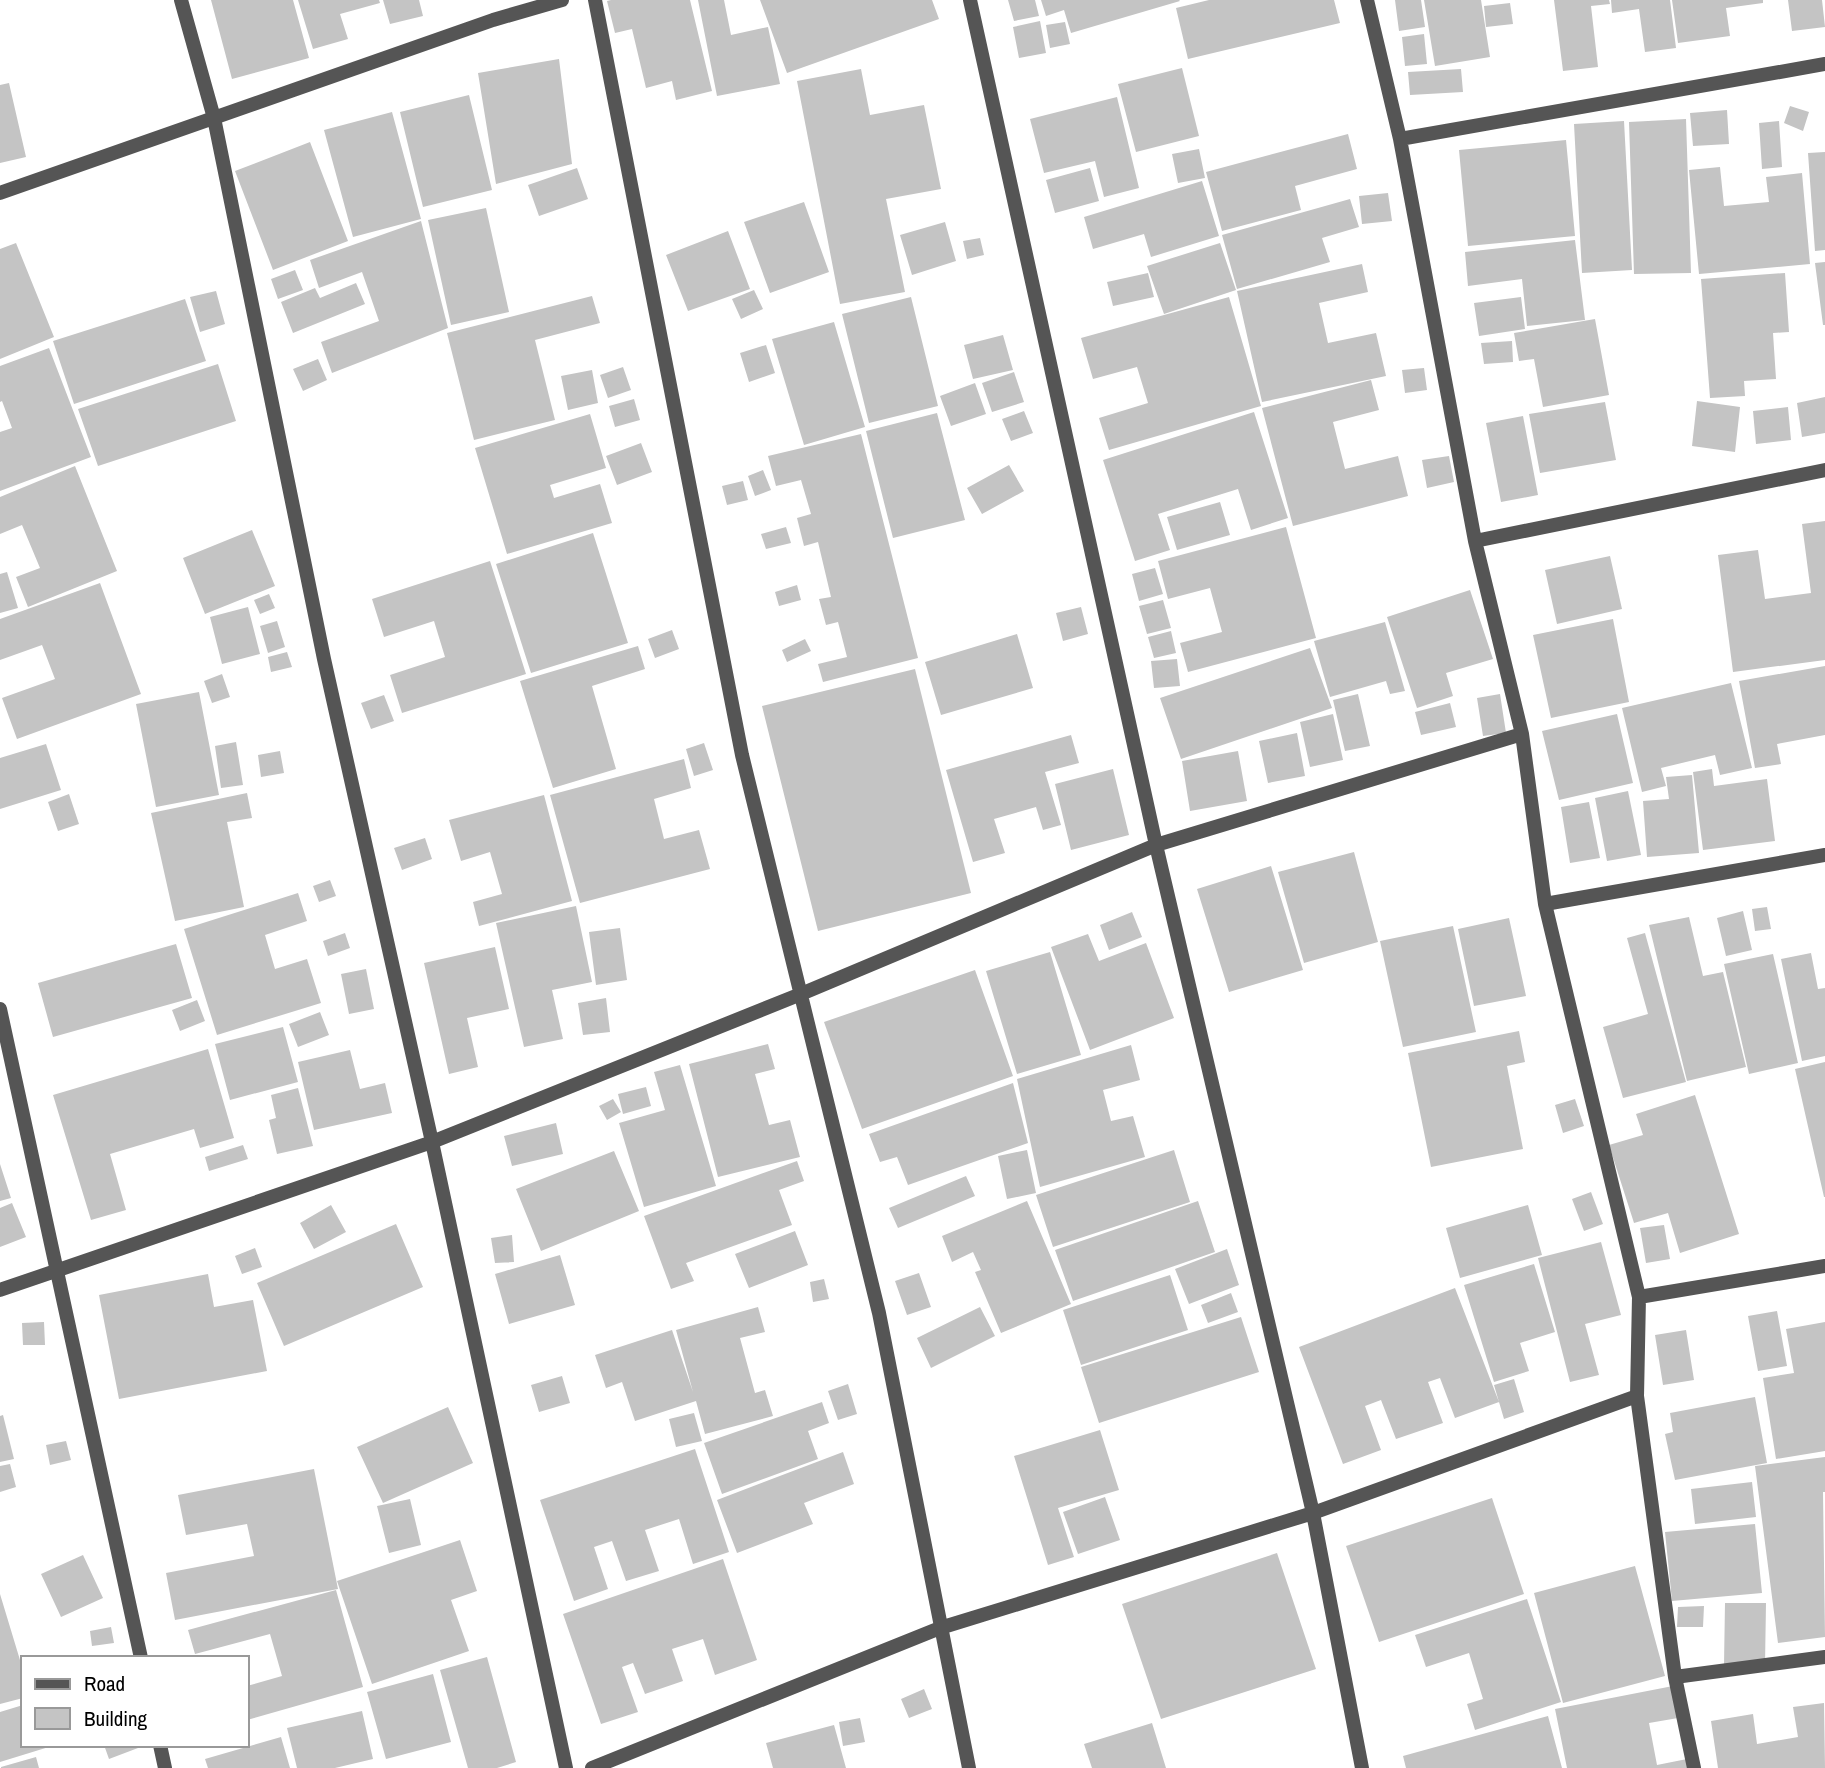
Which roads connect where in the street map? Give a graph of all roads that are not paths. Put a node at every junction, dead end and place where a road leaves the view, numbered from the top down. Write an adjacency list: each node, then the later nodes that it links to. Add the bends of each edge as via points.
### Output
1 (181, 0): 7 (street)
2 (562, 0): 7 (street)
3 (595, 0): 16 (street, via 742,755)
4 (970, 0): 13 (street)
5 (1367, 0): 8 (street)
6 (1825, 64): 8 (street)
7 (214, 118): 9 (street); 18 (street, via 324,659)
8 (1400, 139): 11 (street)
9 (0, 193)
10 (1825, 470): 11 (street)
11 (1475, 541): 12 (street)
12 (1522, 733): 13 (street); 15 (street)
13 (1156, 845): 16 (street); 24 (street)
14 (1825, 855): 15 (street)
15 (1545, 904): 22 (street)
16 (801, 994): 18 (street); 25 (street, via 878,1313)
17 (0, 1009): 20 (street)
18 (432, 1142): 20 (street); 31 (street)
19 (1825, 1266): 22 (street)
20 (56, 1271): 21 (street); 26 (street)
21 (0, 1290)
22 (1639, 1297): 23 (street)
23 (1637, 1396): 24 (street); 28 (street)
24 (1313, 1513): 25 (street); 34 (street)
25 (940, 1628): 32 (street); 33 (street)
26 (141, 1656)
27 (1825, 1657): 28 (street)
28 (1675, 1677): 35 (street)
29 (160, 1747): 30 (street)
30 (165, 1768)
31 (566, 1768)
32 (592, 1768)
33 (970, 1768)
34 (1362, 1768)
35 (1694, 1768)

